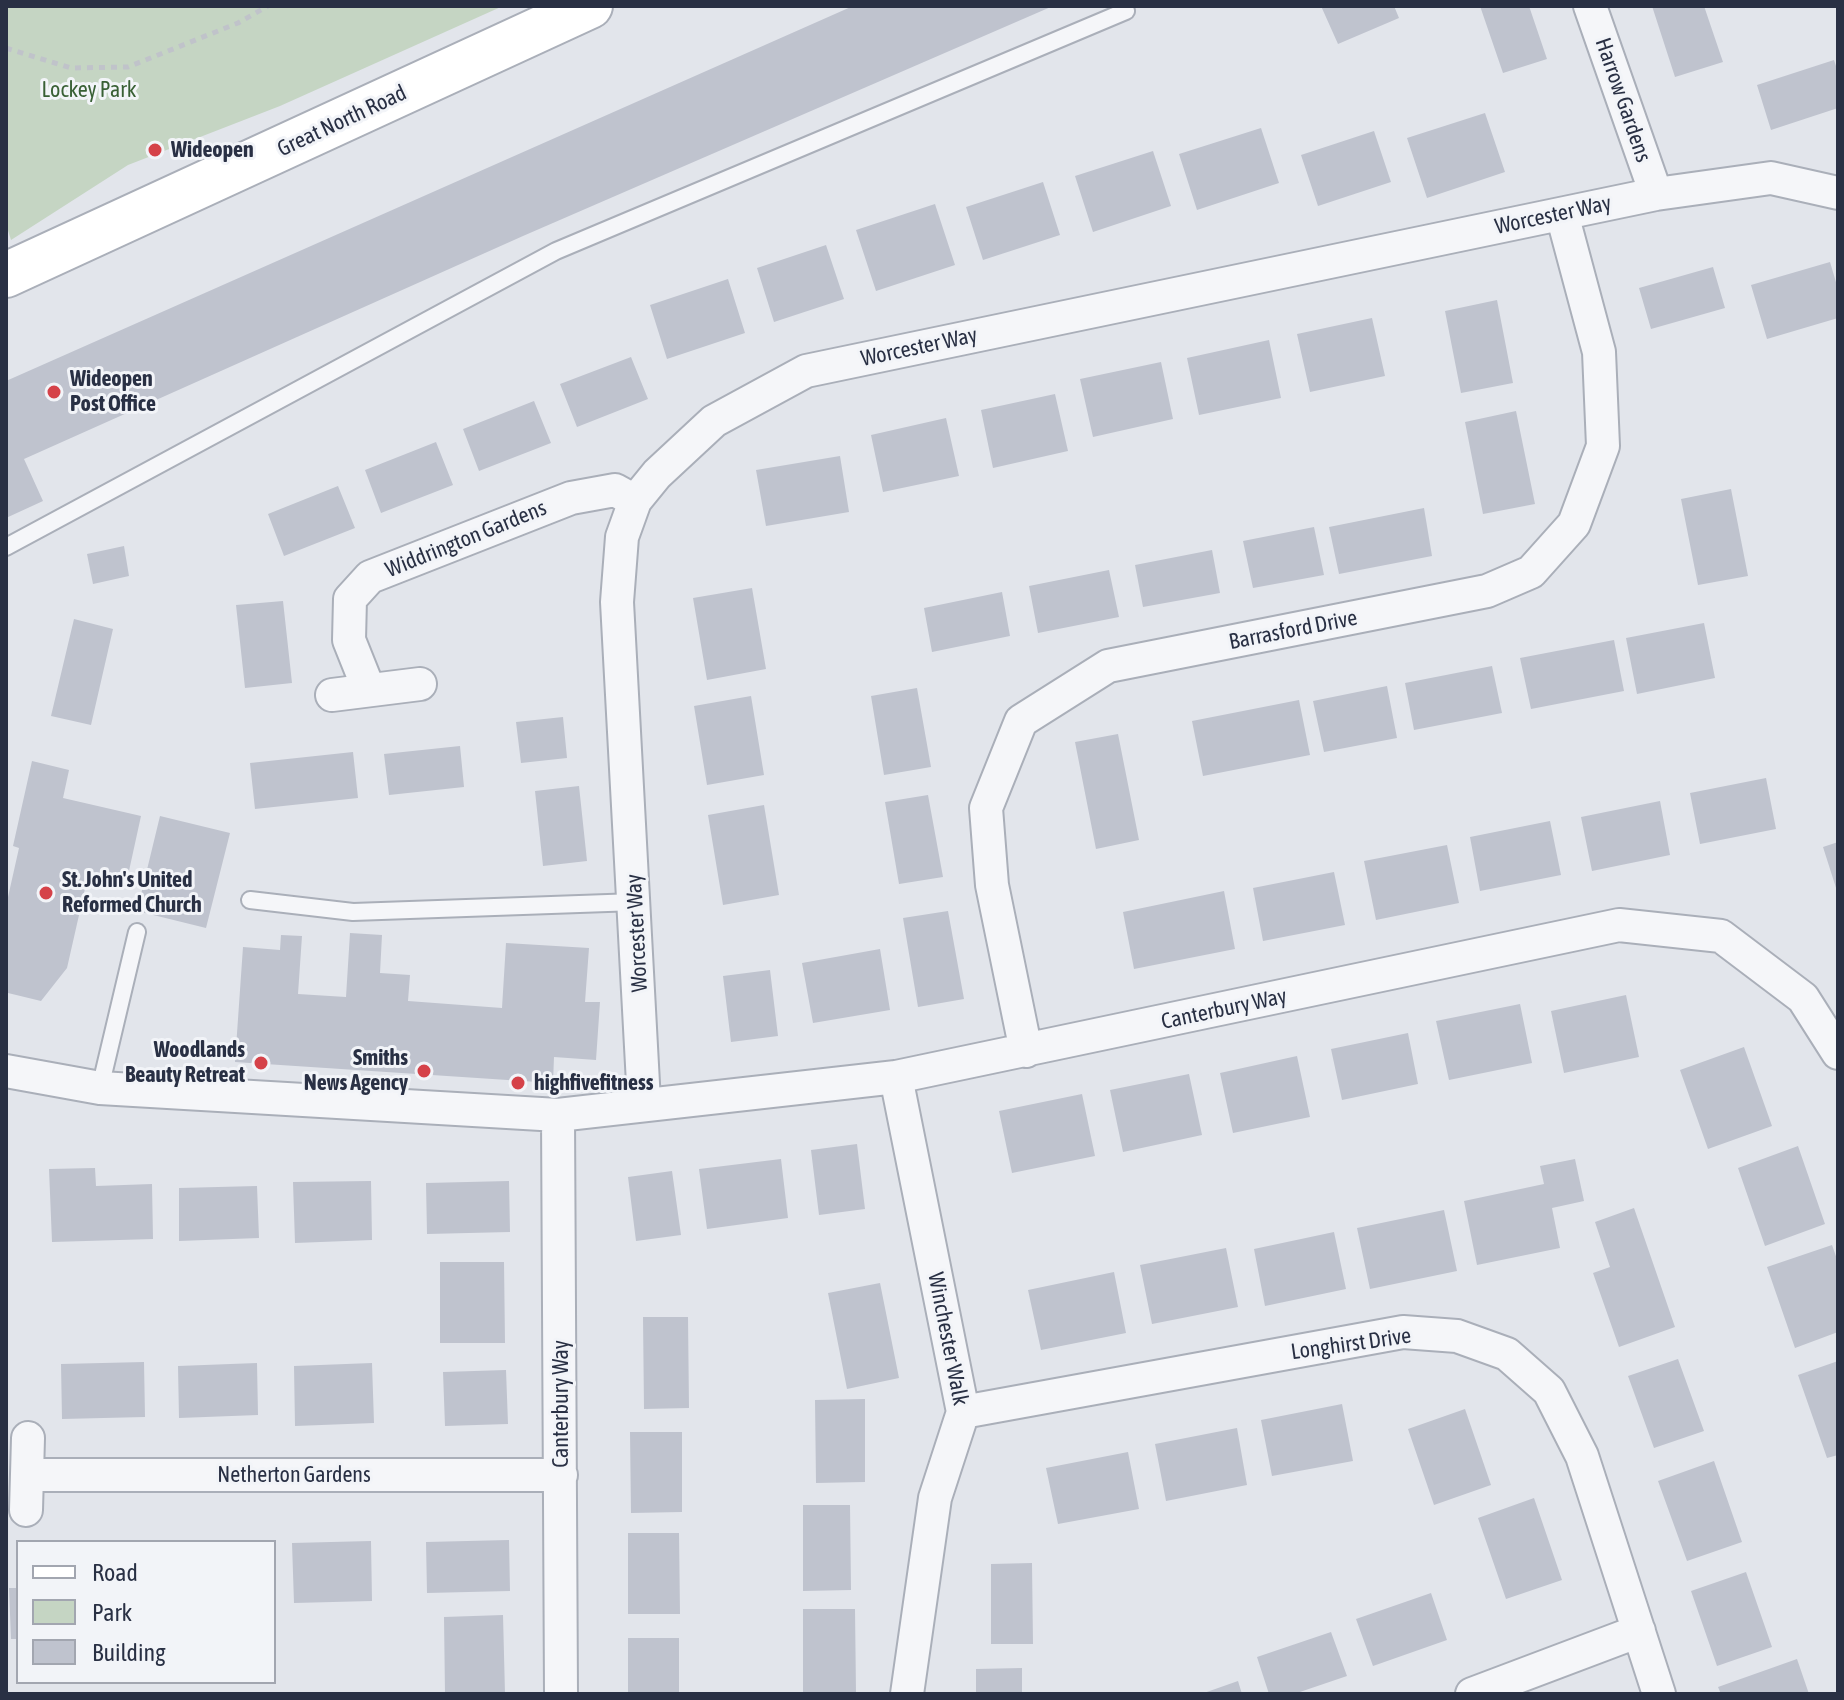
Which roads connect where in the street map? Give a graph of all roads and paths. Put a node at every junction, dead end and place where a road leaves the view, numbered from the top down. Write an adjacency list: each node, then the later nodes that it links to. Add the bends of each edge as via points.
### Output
1 (268, 6): 5 (path, via 128,67 71,68)
2 (590, 6): 9 (main road, Great North Road)
3 (1590, 6): 7 (street, Harrow Gardens)
4 (1126, 11): 11 (lane, via 556,251)
5 (6, 48)
6 (1838, 193): 7 (street, Worcester Way, via 1771,178)
7 (1656, 194): 8 (street, Worcester Way)
8 (1562, 214): 10 (street, Worcester Way, via 806,371 714,421); 18 (street, Barrasford Drive, via 1599,352 1603,446 1574,524 1531,572 1487,591 1108,666 1021,721 986,808 992,885)
9 (6, 275)
10 (635, 501): 13 (street, Widdrington Gardens, via 615,490 571,498 370,577 350,599 349,640); 16 (street, Worcester Way, via 622,537 617,602)
11 (6, 547)
12 (420, 684): 13 (street)
13 (369, 690): 14 (street)
14 (332, 695)
15 (250, 900): 16 (lane, via 353,912)
16 (636, 902): 23 (street, Worcester Way)
17 (137, 932): 22 (lane)
18 (1026, 1051): 19 (street, Canterbury Way, via 1619,925 1721,936 1803,998); 21 (street, Canterbury Way)
19 (1838, 1053)
20 (6, 1071): 22 (street, Canterbury Way)
21 (896, 1077): 23 (street, Canterbury Way); 25 (street, Winchester Walk)
22 (100, 1088): 24 (street, Canterbury Way)
23 (644, 1102): 24 (street, Canterbury Way)
24 (558, 1115): 28 (street, Canterbury Way)
25 (963, 1412): 30 (street, Longhirst Drive, via 1403,1332 1457,1336 1507,1354 1549,1391 1582,1456); 32 (street, Winchester Walk, via 935,1498)
26 (28, 1438): 27 (street)
27 (27, 1475): 28 (street, Netherton Gardens); 29 (street)
28 (561, 1475): 31 (street, Canterbury Way)
29 (26, 1510)
30 (1639, 1631): 33 (street); 34 (street, Longhirst Drive)
31 (561, 1694)
32 (907, 1694)
33 (1472, 1694)
34 (1659, 1694)

